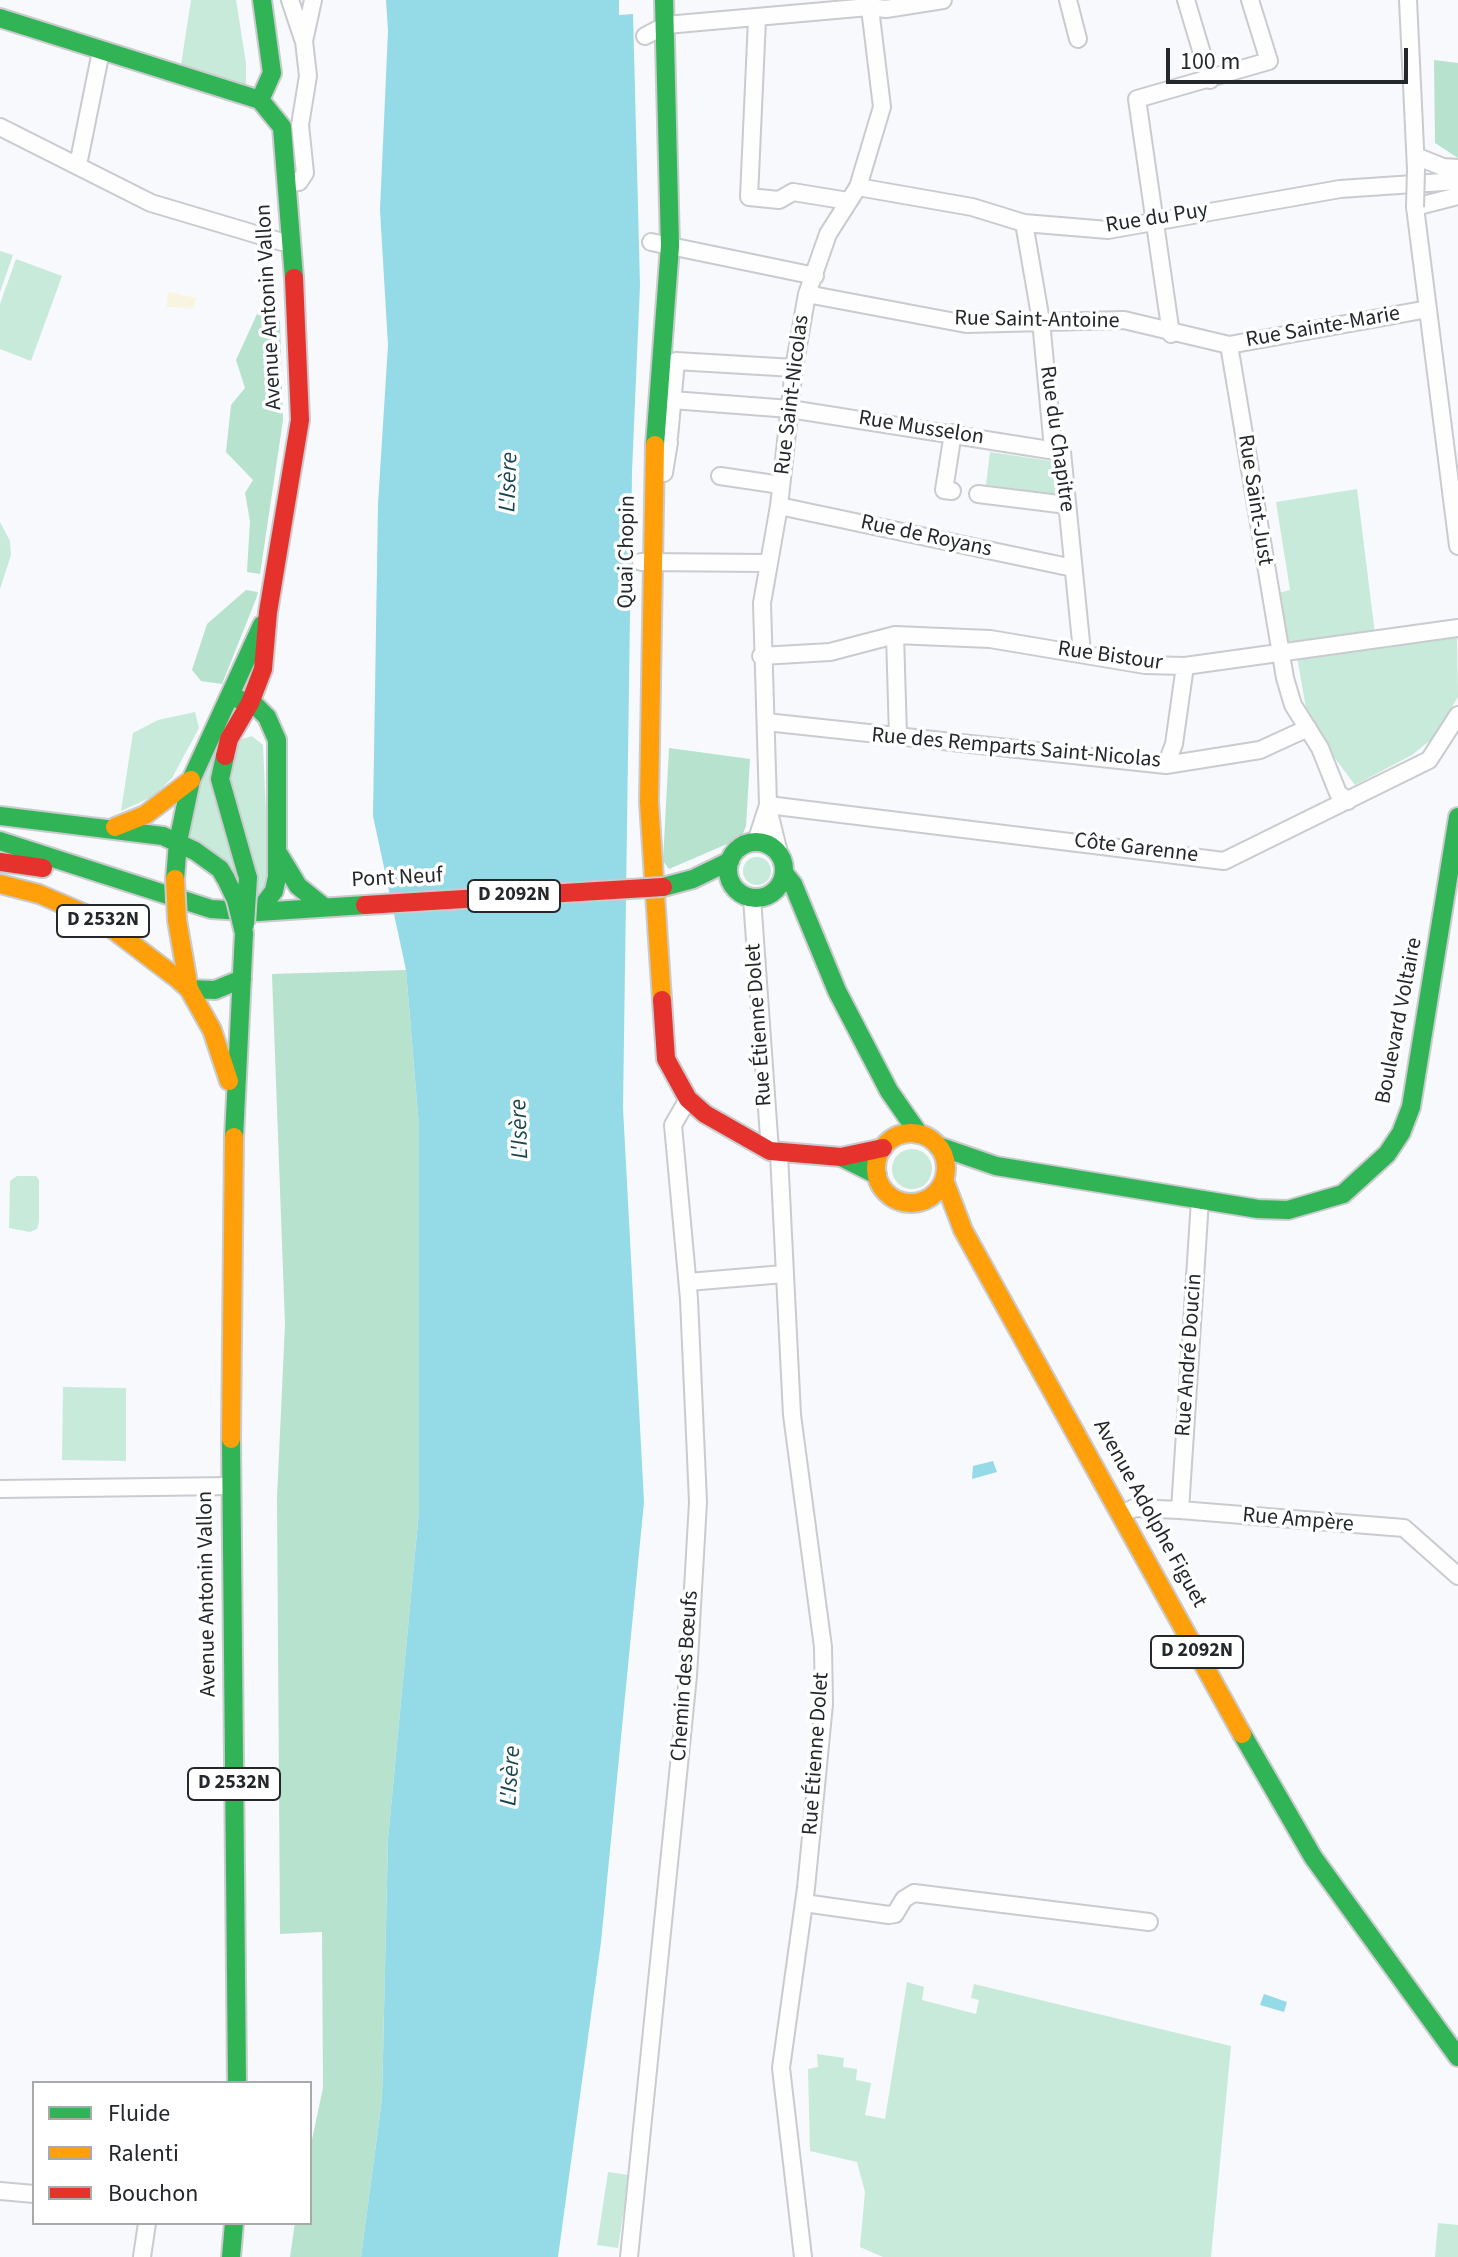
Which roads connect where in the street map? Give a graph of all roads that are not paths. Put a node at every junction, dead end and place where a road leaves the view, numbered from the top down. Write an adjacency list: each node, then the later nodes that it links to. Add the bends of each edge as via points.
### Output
1 (262, 0): 19 (main road, via 272,73)
2 (290, 0): 16 (street)
3 (313, 0): 16 (street)
4 (664, 0): 13 (main road, Quai Chopin)
5 (943, 0): 10 (street, via 886,9)
6 (1068, 0): 15 (street)
7 (1186, 0): 18 (street)
8 (1250, 0): 18 (street, via 1269,61)
9 (1408, 0): 21 (street)
10 (869, 4): 12 (street); 26 (street, Rue Saint-Nicolas, via 882,107)
11 (0, 18): 17 (main road)
12 (757, 19): 13 (street); 26 (street, Rue du Puy, via 749,197)
13 (666, 25): 14 (street); 32 (main road, Quai Chopin)
14 (645, 36)
15 (1078, 39)
16 (304, 41): 25 (street, via 308,76 300,125 305,173 299,182)
17 (101, 51): 19 (main road); 22 (street)
18 (1210, 80): 30 (street, via 1137,99)
19 (260, 100): 25 (main road, Avenue Antonin Vallon, via 282,127)
20 (0, 127): 22 (street)
21 (1417, 163): 23 (street); 28 (street, bridge)
22 (78, 165): 31 (street, via 151,203)
23 (1458, 168)
24 (1458, 181): 30 (street, Rue du Puy, via 1340,189)
25 (287, 183): 31 (main road, Avenue Antonin Vallon)
26 (853, 194): 29 (street, Rue du Puy, via 972,207); 33 (street, Rue Saint-Nicolas, via 828,234)
27 (1458, 196): 28 (street)
28 (1415, 207): 35 (street)
29 (1024, 223): 30 (street, Rue du Puy, via 1108,230); 36 (street, Rue du Chapitre)
30 (1154, 223): 37 (street)
31 (292, 241): 55 (main road, Avenue Antonin Vallon, via 300,420)
32 (661, 244): 33 (street); 52 (main road, Quai Chopin)
33 (815, 276): 34 (street, Rue Saint-Nicolas)
34 (807, 294): 36 (street, Rue Saint-Antoine, via 966,324); 39 (street, Rue Saint-Nicolas)
35 (1428, 309): 38 (street, Rue Sainte-Marie); 51 (street)
36 (1041, 321): 37 (street, Rue Saint-Antoine, via 1124,320); 43 (street, Rue du Chapitre)
37 (1171, 334): 38 (street, Rue Sainte-Marie)
38 (1229, 345): 59 (street, Rue Saint-Just)
39 (794, 368): 40 (street, via 676,361); 41 (street, Rue Saint-Nicolas)
40 (672, 400): 41 (street, Rue Musselon); 44 (street)
41 (790, 409): 42 (street, Rue Musselon); 46 (street, Rue Saint-Nicolas)
42 (953, 433): 43 (street, Rue Musselon); 47 (street, via 944,490)
43 (1053, 448): 49 (street, Rue du Chapitre, via 1062,452)
44 (664, 473)
45 (720, 476): 46 (street)
46 (781, 485): 50 (street, Rue Saint-Nicolas)
47 (952, 491)
48 (978, 494): 49 (street)
49 (1067, 505): 54 (street, Rue du Chapitre)
50 (779, 506): 53 (street, Rue Saint-Nicolas); 54 (street, Rue de Royans)
51 (1458, 546)
52 (647, 562): 53 (street); 95 (main road, Quai Chopin, via 649,802 658,960 666,1059)
53 (767, 563): 60 (street, Rue Saint-Nicolas)
54 (1073, 568): 58 (street, Rue du Chapitre)
55 (268, 612): 62 (main road); 63 (main road, via 263,669)
56 (1458, 628): 59 (street, Rue Bistour)
57 (895, 635): 58 (street, Rue Bistour, via 990,639); 60 (street, Rue Bistour, via 830,652); 67 (street)
58 (1082, 652): 61 (street, Rue Bistour, via 1145,665)
59 (1280, 655): 61 (street, Rue Bistour); 66 (street, Rue Saint-Just, via 1293,705)
60 (761, 656): 65 (street, Rue Saint-Nicolas)
61 (1185, 666): 68 (street)
62 (229, 696): 63 (main road); 69 (main road)
63 (250, 703): 78 (main road, via 267,717 277,740); 91 (main road, bridge, via 229,739 220,779 248,878)
64 (1458, 715): 70 (street, Côte Garenne, via 1429,760)
65 (766, 722): 67 (street, Rue des Remparts Saint-Nicolas); 71 (street, Rue Saint-Nicolas)
66 (1308, 728): 68 (street, Rue des Remparts Saint-Nicolas, via 1260,750); 70 (street, Rue Saint-Just, via 1338,793)
67 (898, 736): 68 (street, Rue des Remparts Saint-Nicolas)
68 (1166, 765)
69 (191, 780): 74 (main road, via 145,815); 76 (main road)
70 (1349, 801): 71 (street, Côte Garenne, via 1224,861)
71 (768, 805): 77 (street, Rue Saint-Nicolas); 79 (street, Rue Saint-Nicolas)
72 (0, 816): 74 (main road, D 2532N)
73 (1458, 817): 106 (main road, Boulevard Voltaire, via 1416,1082 1394,1144 1370,1174 1331,1200 1273,1210)
74 (115, 827): 76 (main road, D 2532N)
75 (0, 841): 83 (main road, D 2092N)
76 (178, 842): 91 (main road, D 2532N, bridge, via 211,862 226,879); 93 (main road, bridge, via 177,920)
77 (756, 842): 79 (main road); 80 (main road, via 740,847)
78 (277, 852): 88 (main road, via 298,886); 89 (main road, via 274,891)
79 (779, 853): 82 (main road)
80 (730, 861): 85 (main road, Pont Neuf / D 2092N); 86 (main road)
81 (0, 862): 83 (main road, D 2092N)
82 (785, 874): 87 (main road, via 777,890); 90 (main road)
83 (113, 881): 89 (main road, D 2092N, via 198,907)
84 (0, 884): 93 (main road, D 2532N, via 102,921)
85 (663, 887): 86 (main road, Pont Neuf / D 2092N); 88 (main road, Pont Neuf / D 2092N, bridge)
86 (735, 889): 87 (main road)
87 (761, 897): 90 (main road, via 785,903); 100 (street, Rue Étienne Dolet)
88 (324, 907): 89 (main road, D 2092N)
89 (258, 912)
90 (809, 930): 94 (main road)
91 (244, 939): 92 (main road, D 2532N)
92 (242, 979): 93 (main road, via 215,990); 96 (main road, D 2532N)
93 (189, 989): 96 (main road, D 2532N, via 221,1051)
94 (889, 1091): 97 (main road); 98 (main road, via 893,1113)
95 (688, 1099): 100 (main road); 109 (street, Chemin des Bœufs, via 673,1125)
96 (234, 1105): 110 (main road, Avenue Antonin Vallon / D 2532N)
97 (919, 1134): 98 (main road); 99 (main road)
98 (886, 1144): 101 (main road); 103 (main road)
99 (938, 1146): 102 (main road, Boulevard Voltaire); 104 (main road)
100 (774, 1152): 101 (main road); 108 (street, Rue Étienne Dolet)
101 (841, 1157): 103 (main road)
102 (996, 1166): 104 (main road, Boulevard Voltaire); 106 (main road, Boulevard Voltaire)
103 (877, 1175): 105 (main road, via 896,1200)
104 (945, 1176): 105 (main road); 107 (main road, Avenue Adolphe Figuet / D 2092N)
105 (927, 1200): 107 (main road, Avenue Adolphe Figuet / D 2092N)
106 (1200, 1200): 112 (street, Rue André Doucin)
107 (963, 1230): 113 (main road, Avenue Adolphe Figuet / D 2092N)
108 (784, 1274): 109 (street); 115 (street, Rue Étienne Dolet, via 799,1484 823,1647 824,1704)
109 (688, 1282): 125 (street, Chemin des Bœufs, via 698,1502 688,1676)
110 (230, 1486): 111 (street); 118 (main road, Avenue Antonin Vallon / D 2532N)
111 (0, 1489)
112 (1180, 1510): 113 (street, Rue Ampère, via 1134,1508); 114 (street, Rue Ampère, via 1404,1528)
113 (1122, 1514): 117 (main road, Avenue Adolphe Figuet / D 2092N, via 1313,1857)
114 (1458, 1576)
115 (804, 1903): 116 (street, via 889,1915 914,1893); 126 (street, Rue Étienne Dolet, via 781,2068)
116 (1149, 1922)
117 (1458, 2057)
118 (237, 2081)
119 (0, 2191): 120 (street)
120 (32, 2194)
121 (147, 2225): 123 (street)
122 (234, 2225): 124 (main road)
123 (142, 2257)
124 (231, 2257)
125 (629, 2257)
126 (803, 2257)

